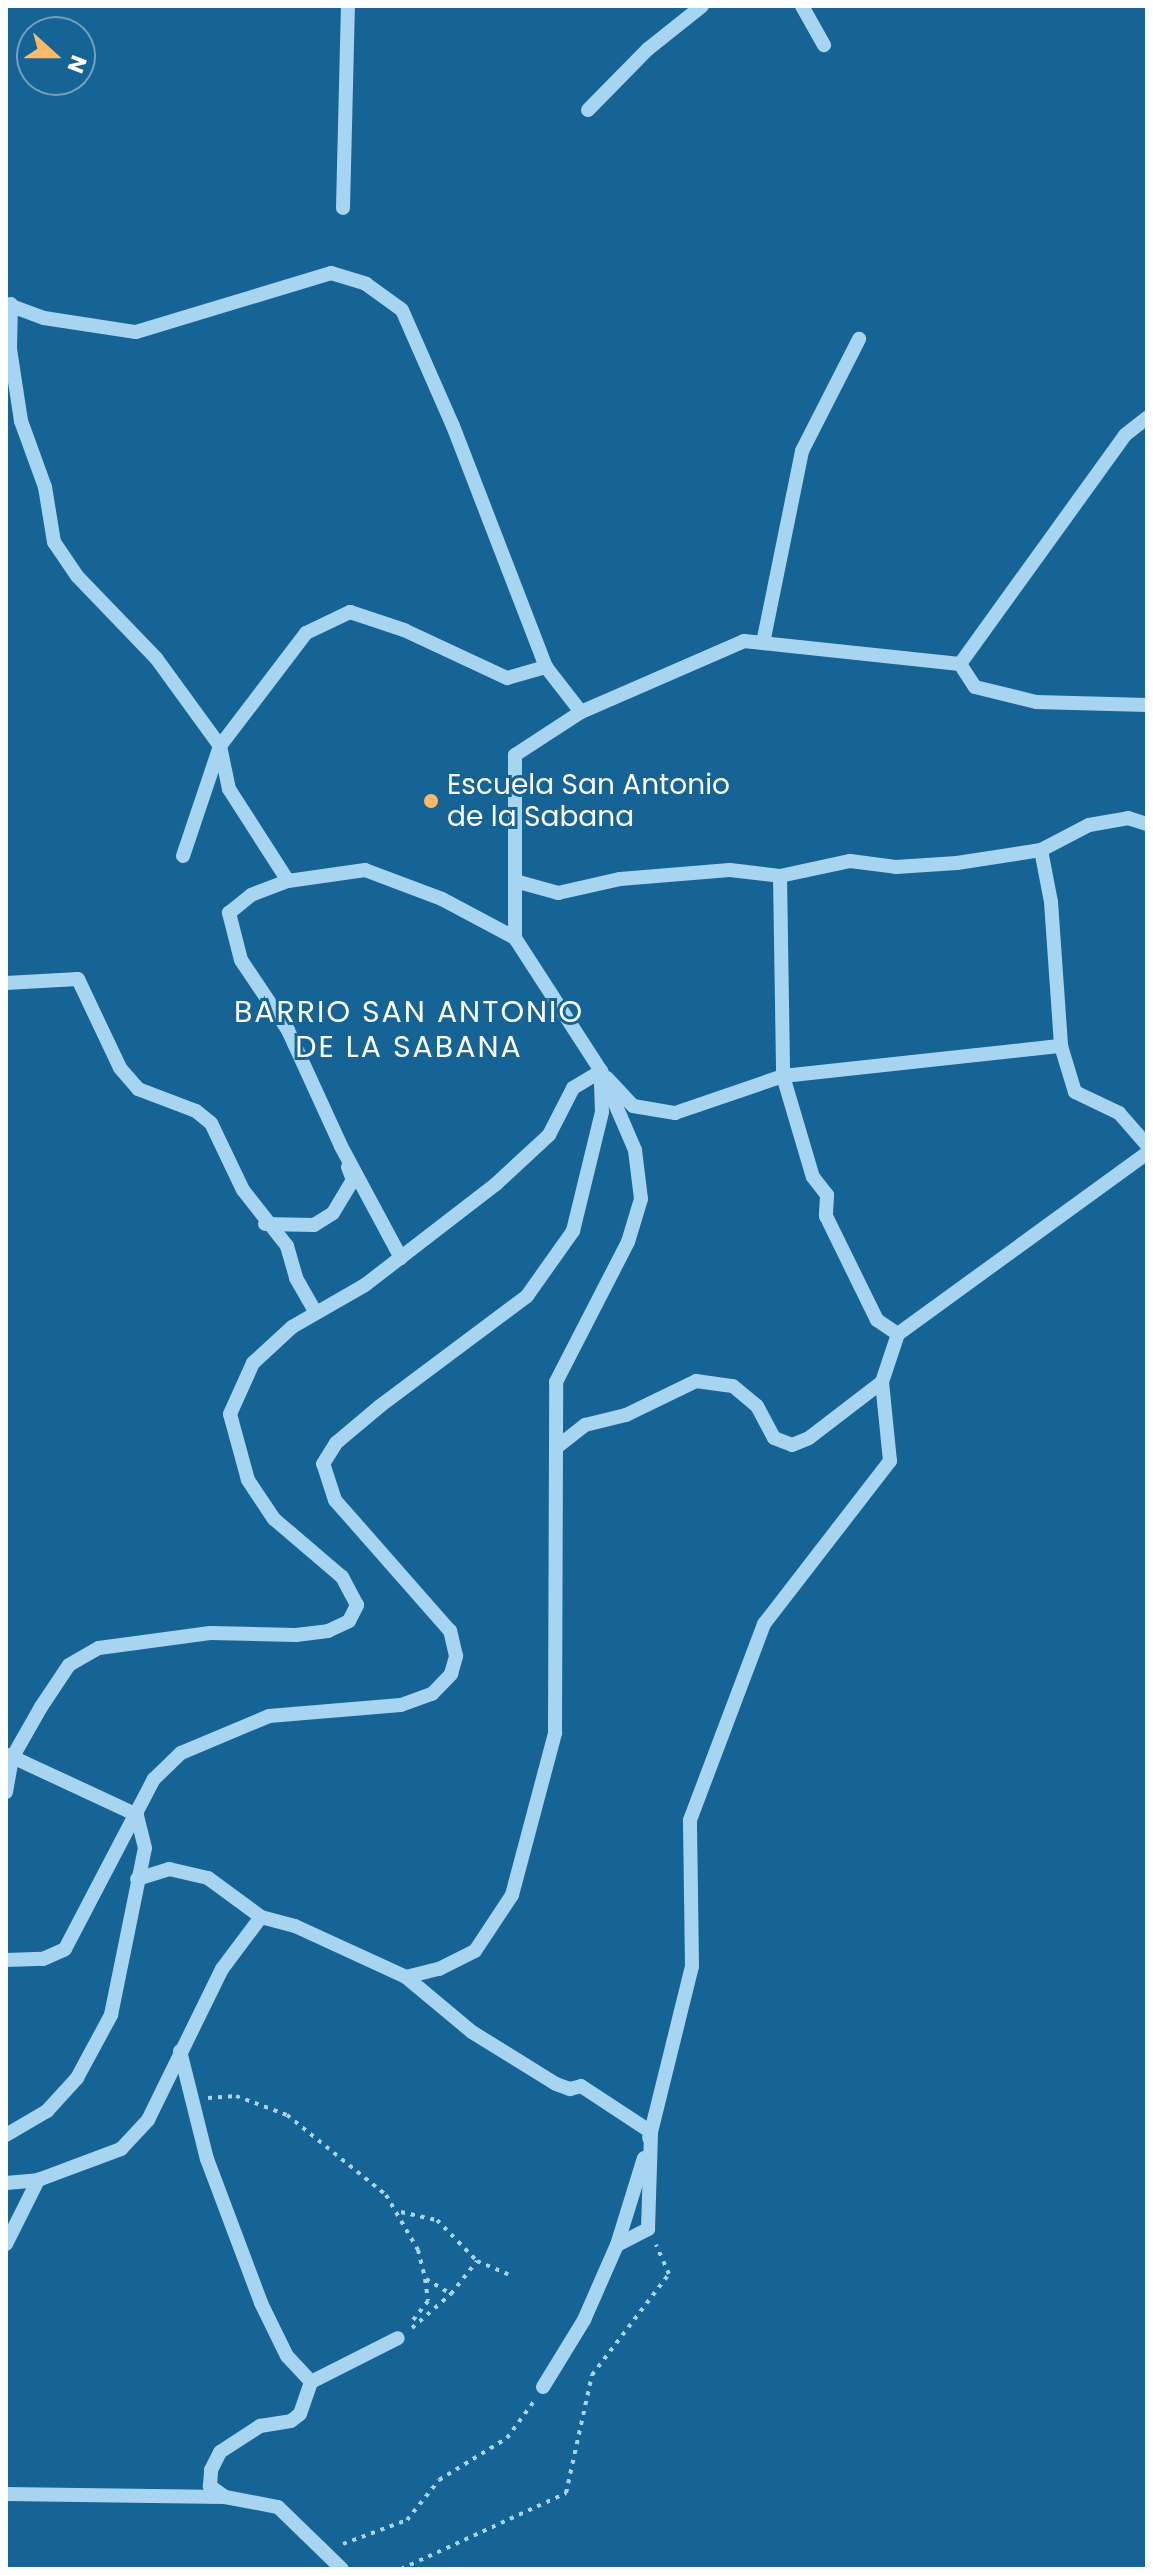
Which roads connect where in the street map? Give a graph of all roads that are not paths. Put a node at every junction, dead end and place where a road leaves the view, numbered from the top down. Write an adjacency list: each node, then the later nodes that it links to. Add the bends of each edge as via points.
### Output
1 (348, 6): 6 (street)
2 (702, 6): 5 (street, via 648,49)
3 (802, 6): 4 (street)
4 (824, 45)
5 (588, 110)
6 (343, 208)
7 (9, 304): 12 (street, via 44,318 136,332 331,273 366,284 402,310); 15 (street, via 21,421 45,487 54,542 77,576 156,658)
8 (859, 339): 10 (street, via 802,451)
9 (1147, 418): 11 (street, via 1125,435)
10 (763, 643): 11 (street); 14 (street, via 744,641)
11 (960, 664): 13 (street, via 975,687 1036,702)
12 (546, 667): 14 (street); 15 (street, via 507,678 404,630 350,612 306,633)
13 (1147, 705)
14 (581, 712): 21 (street, via 515,755)
15 (220, 746): 18 (street); 20 (street, via 229,789)
16 (1147, 824): 17 (street, via 1128,818 1089,825)
17 (1041, 850): 19 (street, via 896,867 850,861); 24 (street, via 1051,902)
18 (183, 856)
19 (780, 876): 21 (street, via 730,870 620,879 558,893); 26 (street)
20 (288, 881): 22 (street, via 365,870 442,899); 28 (street, via 251,895 229,913 241,960 288,1030)
21 (515, 881): 22 (street)
22 (515, 938): 25 (street)
23 (6, 983): 30 (street, via 78,979 120,1068 138,1089 196,1111 211,1123)
24 (1061, 1046): 26 (street); 27 (street, via 1075,1092 1119,1113)
25 (601, 1071): 26 (street, via 633,1106 675,1113); 31 (street, via 573,1088 549,1135); 35 (street, via 635,1150 641,1199 628,1242 556,1382); 38 (street, via 602,1112 573,1231 527,1296 380,1406 336,1443 323,1464 335,1500 450,1631 456,1656 451,1674 432,1694 401,1705 355,1713 300,1711 213,1736 181,1753 154,1779)
26 (783, 1076): 33 (street, via 813,1177 827,1195 826,1216 877,1320)
27 (1147, 1145)
28 (341, 1146): 30 (street, via 353,1180 333,1213 314,1225); 31 (street)
29 (1147, 1153): 33 (street)
30 (265, 1224): 32 (street, via 287,1246 296,1278)
31 (401, 1258): 32 (street)
32 (316, 1313): 36 (street, via 253,1363 230,1414 248,1480 274,1519 342,1577 357,1605 349,1621 296,1635 210,1633 99,1648 69,1665)
33 (898, 1334): 34 (street)
34 (882, 1382): 35 (street, via 809,1438 792,1445 774,1438 757,1406 733,1386 696,1381 626,1415 585,1425); 44 (street, via 890,1461 764,1624 690,1820 692,1966)
35 (557, 1447): 42 (street, via 555,1733 512,1895 475,1951 439,1969)
36 (9, 1756): 37 (street); 38 (street)
37 (6, 1792)
38 (137, 1815): 39 (street, via 145,1848); 41 (street, via 111,1853 91,1907 65,1949 43,1959)
39 (137, 1879): 40 (street, via 169,1869 208,1878); 45 (street, via 111,2015 77,2078 47,2111)
40 (261, 1917): 42 (street, via 308,1931); 43 (street, via 229,1958)
41 (6, 1960)
42 (406, 1977): 44 (street, via 472,2032 556,2084 581,2086)
43 (180, 2050): 46 (street, via 148,2120 121,2149); 51 (street, via 207,2159 261,2303 287,2356)
44 (651, 2132): 49 (street); 49 (street, via 648,2229)
45 (6, 2135)
46 (38, 2180): 47 (street); 48 (street)
47 (6, 2183)
48 (6, 2244)
49 (617, 2245): 52 (street, via 584,2320)
50 (398, 2338): 51 (street)
51 (311, 2382): 54 (street, via 300,2414 291,2421 260,2426 220,2452 210,2486)
52 (543, 2387)
53 (6, 2494): 54 (street)
54 (225, 2497): 55 (street, via 278,2507)
55 (342, 2569)

